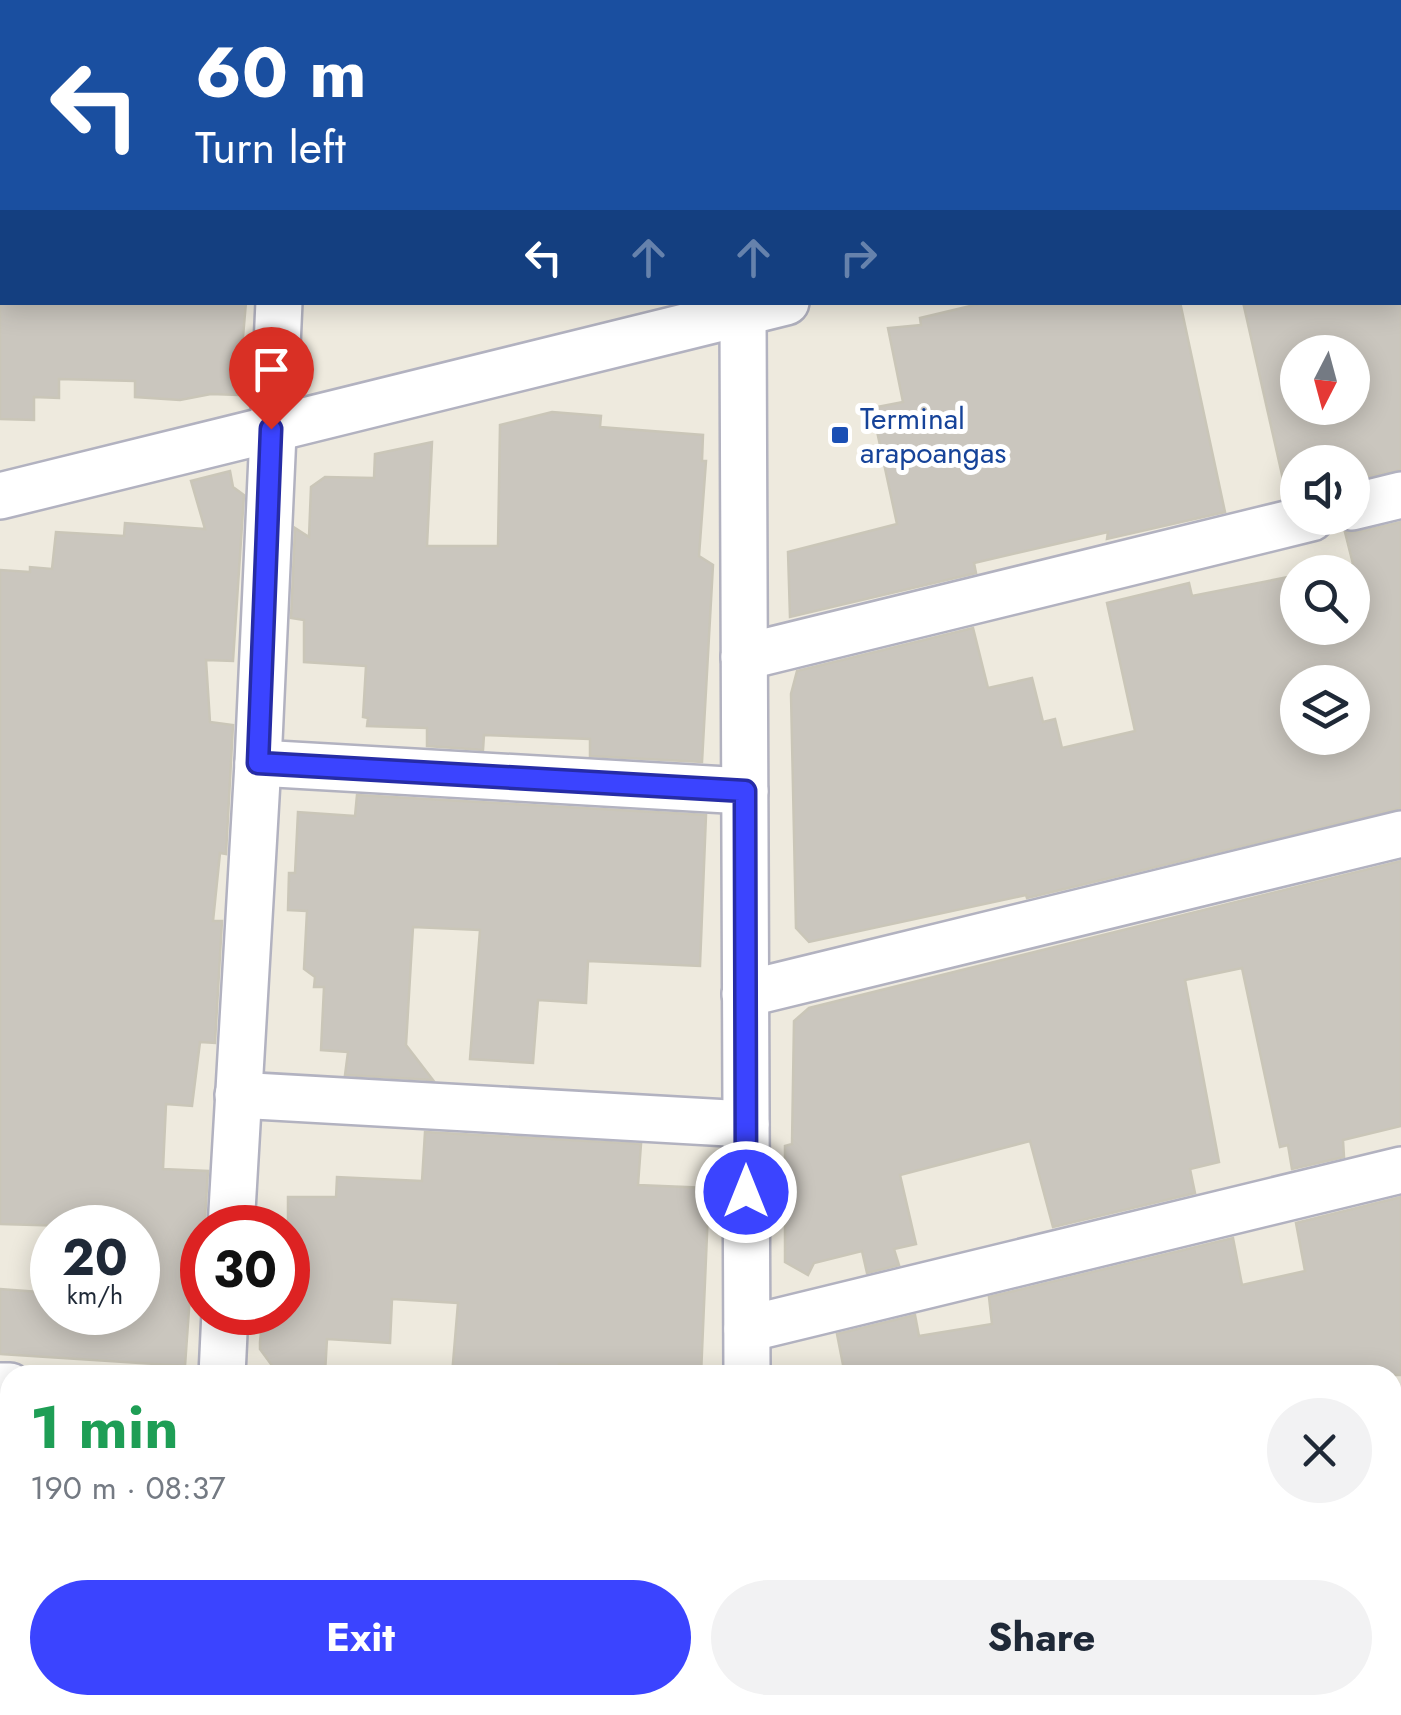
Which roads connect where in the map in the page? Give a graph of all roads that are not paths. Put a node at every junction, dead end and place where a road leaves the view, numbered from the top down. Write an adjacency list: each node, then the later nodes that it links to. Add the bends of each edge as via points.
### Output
1 (280, 305): 3 (street)
2 (765, 308): 3 (street); 8 (street)
3 (271, 429): 5 (street); 9 (street)
4 (1401, 495): 6 (street)
5 (0, 496)
6 (1370, 503)
7 (1280, 526): 8 (street)
8 (744, 658): 10 (street)
9 (258, 763): 10 (street); 13 (street)
10 (745, 791): 12 (street)
11 (1401, 834): 12 (street)
12 (746, 994): 14 (street)
13 (238, 1095): 14 (street); 16 (street)
14 (746, 1124): 17 (street)
15 (1401, 1170): 17 (street)
16 (231, 1205)
17 (747, 1330): 20 (street)
18 (225, 1335): 19 (street)
19 (223, 1365)
20 (747, 1365)

